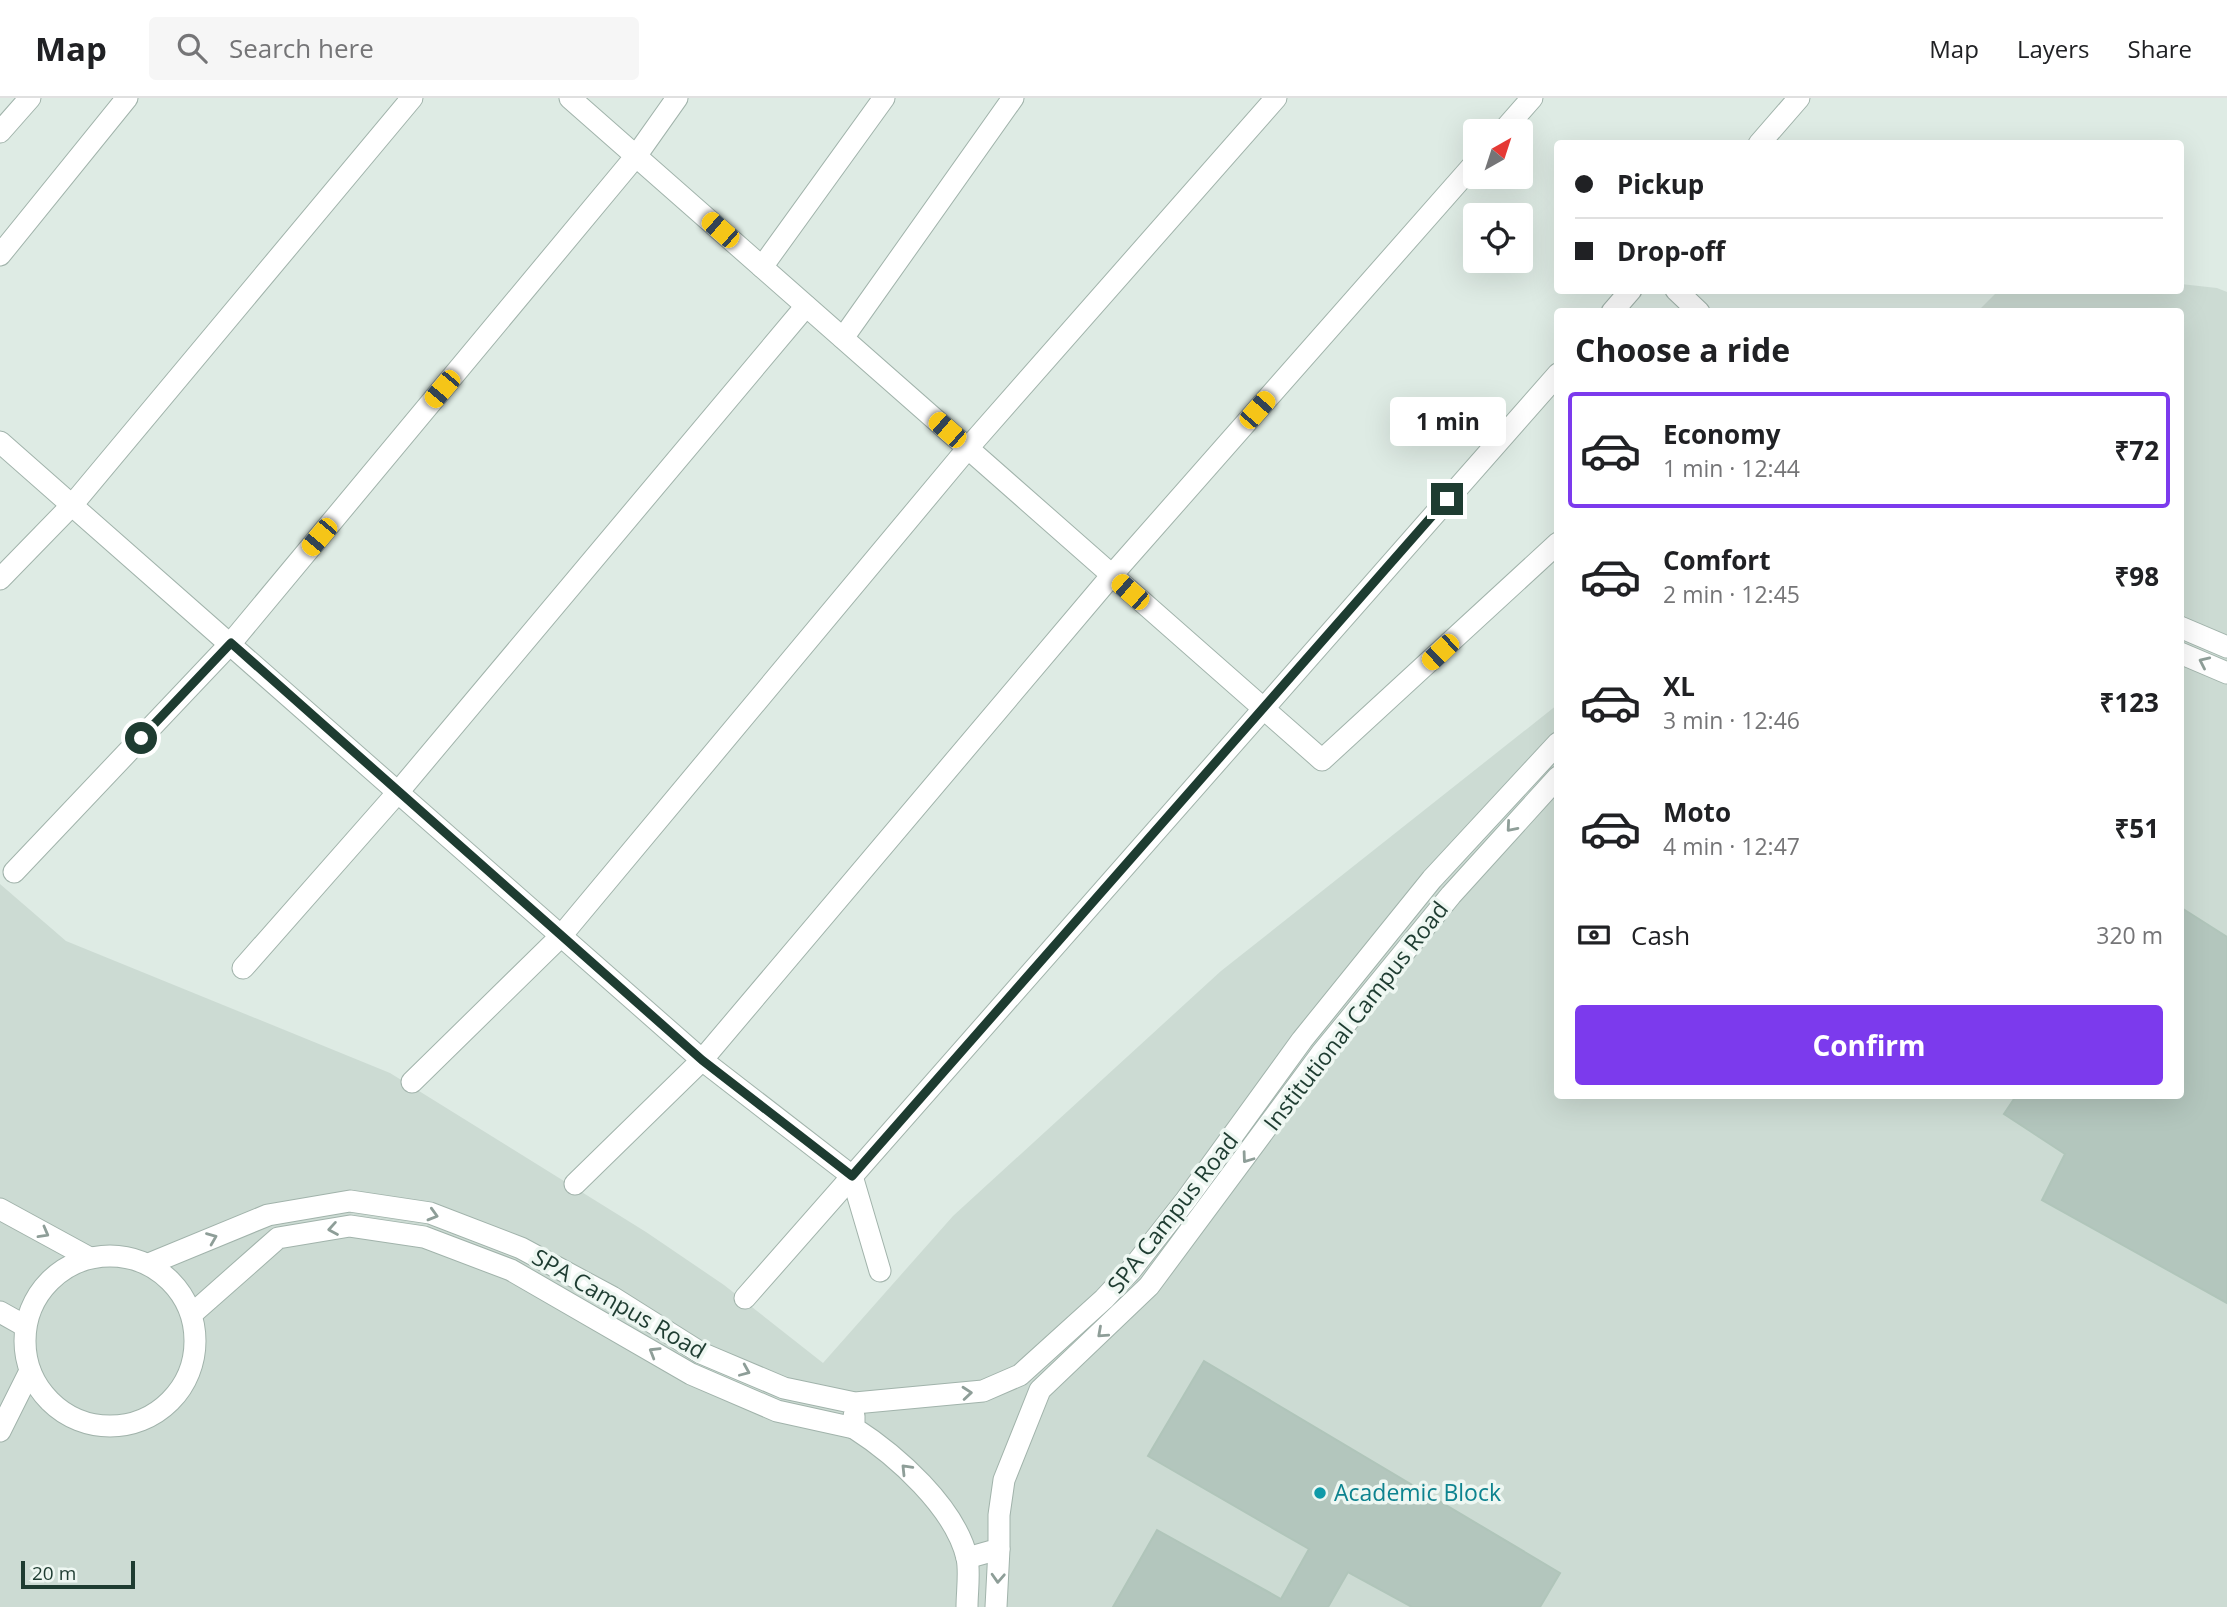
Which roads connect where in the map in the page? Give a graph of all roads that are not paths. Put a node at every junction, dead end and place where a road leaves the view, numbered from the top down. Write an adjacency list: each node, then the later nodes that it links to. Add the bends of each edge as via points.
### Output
1 (30, 98): 12 (street)
2 (127, 98): 16 (street)
3 (412, 98): 27 (street)
4 (570, 98): 14 (street)
5 (677, 98): 14 (street)
6 (884, 98): 17 (street)
7 (1013, 98): 23 (street)
8 (1276, 98): 26 (street)
9 (1532, 98): 11 (street)
10 (1799, 98): 13 (street)
11 (1514, 119)
12 (0, 132)
13 (1762, 140)
14 (636, 156): 17 (street); 32 (street)
15 (1463, 177): 29 (street)
16 (0, 255)
17 (762, 267): 20 (street)
18 (1628, 294): 21 (street)
19 (1680, 294): 22 (street)
20 (806, 306): 23 (street); 39 (street)
21 (1615, 308)
22 (1695, 308)
23 (843, 338): 26 (street)
24 (1554, 379): 36 (street)
25 (0, 442): 27 (street)
26 (968, 448): 29 (street); 41 (street)
27 (73, 504): 30 (street); 32 (street)
28 (1554, 547): 36 (street, via 1322,760)
29 (1112, 575): 36 (street); 43 (street)
30 (0, 579)
31 (2184, 629): 33 (street)
32 (231, 643): 39 (street); 40 (street)
33 (2227, 647)
34 (2184, 655): 35 (street, one-way to 34)
35 (2227, 673)
36 (1264, 709): 45 (street)
37 (1554, 747): 56 (street, SPA Campus Road, via 1399,920 1302,1040 1130,1270)
38 (1554, 781): 57 (street, Institutional Campus Road, one-way to 57, via 1451,894 1321,1054 1149,1286)
39 (399, 791): 41 (street); 42 (street)
40 (14, 872)
41 (561, 936): 43 (street); 44 (street)
42 (243, 968)
43 (702, 1060): 45 (street); 46 (street)
44 (412, 1082)
45 (852, 1176): 50 (street); 51 (street)
46 (575, 1184)
47 (0, 1209): 48 (street, one-way to 48)
48 (88, 1258): 49 (street, via 110,1255); 54 (street, via 51,1278 38,1293)
49 (149, 1264): 53 (street, via 174,1282); 58 (street, SPA Campus Road, one-way to 58, via 268,1215 350,1201 430,1213 521,1248 612,1297 701,1353 784,1388)
50 (880, 1271)
51 (745, 1298)
52 (0, 1312): 54 (street)
53 (192, 1314): 55 (street, via 196,1348 191,1373 169,1404 152,1417 129,1425 89,1425 67,1416 43,1395); 59 (street, one-way to 53, via 777,1411 691,1374 511,1270 424,1237 350,1226 278,1238)
54 (25, 1326): 55 (street, via 23,1342)
55 (30, 1371): 60 (street)
56 (1020, 1374): 57 (street, via 1033,1379); 58 (street, SPA Campus Road, one-way to 56, via 983,1391)
57 (1040, 1390): 61 (street, Institutional Campus Road, via 1004,1480)
58 (855, 1404): 59 (street)
59 (854, 1428): 62 (street, one-way to 59, via 951,1520 908,1470)
60 (0, 1431)
61 (999, 1549): 62 (street); 64 (street, one-way to 64)
62 (967, 1558): 63 (street)
63 (967, 1607)
64 (996, 1607)

